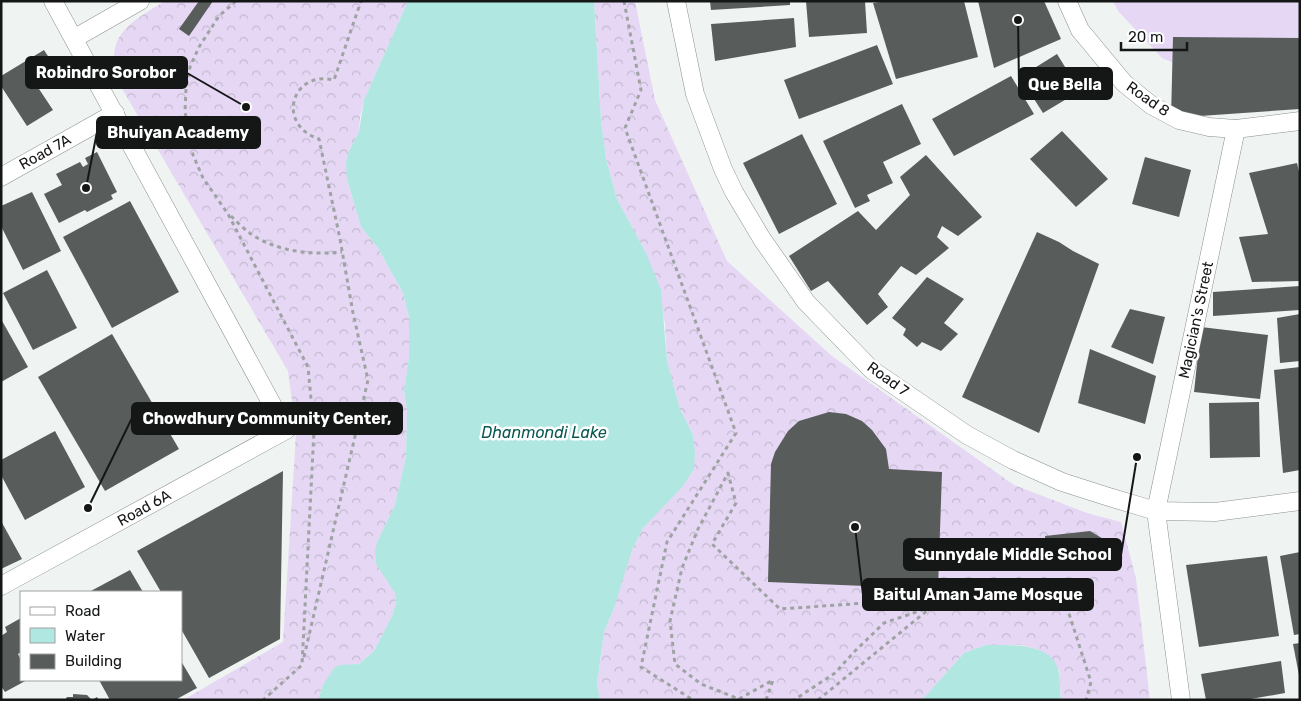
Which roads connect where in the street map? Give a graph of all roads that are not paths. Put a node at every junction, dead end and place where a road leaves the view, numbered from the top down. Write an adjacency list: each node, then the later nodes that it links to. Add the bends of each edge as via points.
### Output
1 (53, 1): 5 (street)
2 (140, 1): 5 (street)
3 (676, 1): 11 (street, Road 7, via 695,94 723,169 762,239 806,302 835,333 872,370 967,435 1012,460 1062,482)
4 (1067, 1): 8 (street, Road 8, via 1080,30 1102,59 1151,105 1179,120)
5 (75, 38): 6 (street)
6 (115, 113): 9 (street, Road 7A); 12 (street, Road 6A, via 286,430)
7 (1300, 121): 8 (street, Road 8)
8 (1236, 130): 11 (street, Magician's Street)
9 (1, 177)
10 (1300, 501): 11 (street, Road 7, via 1215,512)
11 (1156, 511): 13 (street, Magician's Street)
12 (1, 586)
13 (1181, 700)

